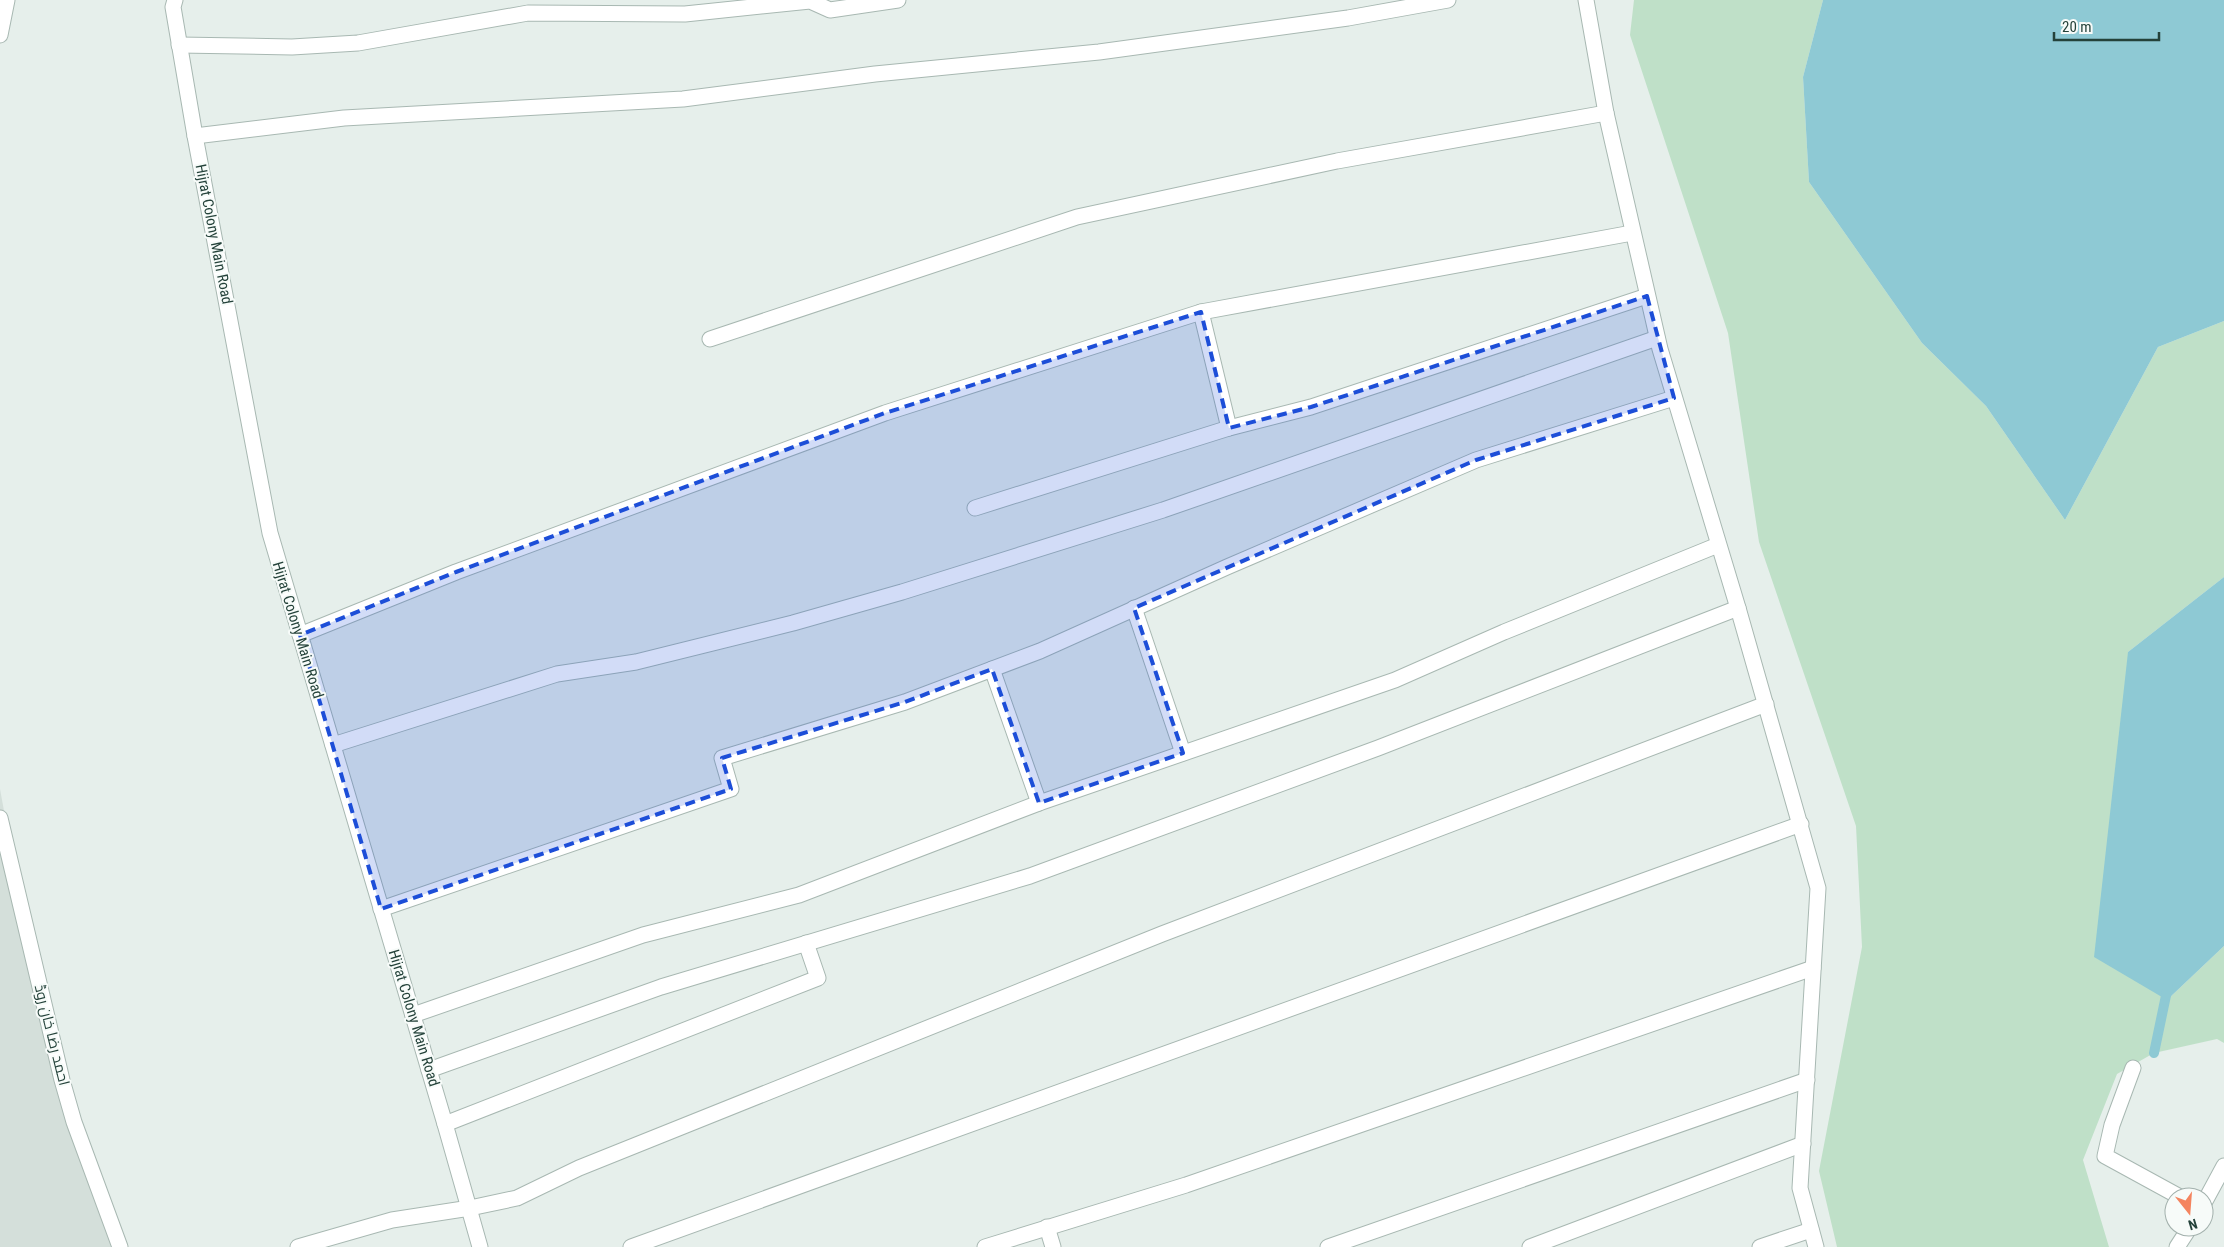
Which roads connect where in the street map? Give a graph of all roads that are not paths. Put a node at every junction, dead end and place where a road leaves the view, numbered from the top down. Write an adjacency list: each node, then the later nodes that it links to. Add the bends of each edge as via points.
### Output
1 (7, 0): 6 (street)
2 (175, 0): 7 (street, Hijrat Colony Main Road, via 173,7)
3 (898, 0): 7 (street, via 830,10 810,1 685,14 528,13 358,43 292,47)
4 (1448, 0): 9 (street, via 1348,18 1099,52 875,74 682,99 344,118)
5 (1586, 0): 8 (street)
6 (0, 35)
7 (180, 45): 9 (street, Hijrat Colony Main Road)
8 (1606, 113): 10 (street); 14 (street, via 1336,161 1078,217)
9 (195, 136): 21 (street, Hijrat Colony Main Road, via 270,533)
10 (1632, 233): 11 (street); 12 (street)
11 (1647, 296): 13 (street); 16 (street, via 1311,407)
12 (1200, 312): 16 (street); 21 (street, via 885,413 456,572)
13 (1657, 338): 15 (street); 24 (street, via 1162,510 902,592 636,662 557,674)
14 (710, 340)
15 (1674, 398): 18 (street); 19 (street, via 1476,460)
16 (1229, 428): 17 (street)
17 (976, 508)
18 (1718, 545): 20 (street); 25 (street, via 1395,680)
19 (1134, 608): 22 (street); 25 (street)
20 (1738, 608): 23 (street); 30 (street, via 1378,748 1030,876)
21 (300, 635): 24 (street, Hijrat Colony Main Road)
22 (992, 669): 26 (street); 29 (street, via 904,702 722,758 731,789)
23 (1766, 704): 28 (street); 41 (street, via 1162,934 579,1168 517,1198)
24 (333, 744): 29 (street, Hijrat Colony Main Road)
25 (1184, 753): 26 (street)
26 (1039, 803): 32 (street, via 799,895 643,935)
27 (0, 818): 44 (street, احمد رضا خان روڈ, via 62,1080)
28 (1801, 824): 31 (street, via 1818,888); 47 (street)
29 (381, 909): 32 (street, Hijrat Colony Main Road)
30 (806, 943): 34 (street, via 661,987); 36 (street, via 818,978)
31 (1813, 968): 35 (street); 42 (street, via 1186,1185)
32 (412, 1015): 34 (street, Hijrat Colony Main Road)
33 (2133, 1068): 40 (street, via 2112,1125 2105,1156)
34 (430, 1070): 36 (street, Hijrat Colony Main Road)
35 (1807, 1080): 37 (street); 50 (street)
36 (445, 1124): 41 (street, Hijrat Colony Main Road)
37 (1803, 1144): 43 (street, via 1800,1188); 51 (street)
38 (2224, 1166): 39 (street)
39 (2213, 1187)
40 (2164, 1188)
41 (470, 1208): 45 (street, via 392,1220); 46 (street, Hijrat Colony Main Road)
42 (1047, 1227): 48 (street); 49 (street)
43 (1811, 1230): 52 (street); 53 (street)
44 (120, 1247)
45 (298, 1247)
46 (480, 1247)
47 (631, 1247)
48 (985, 1247)
49 (1053, 1247)
50 (1328, 1247)
51 (1530, 1247)
52 (1760, 1247)
53 (1816, 1247)

